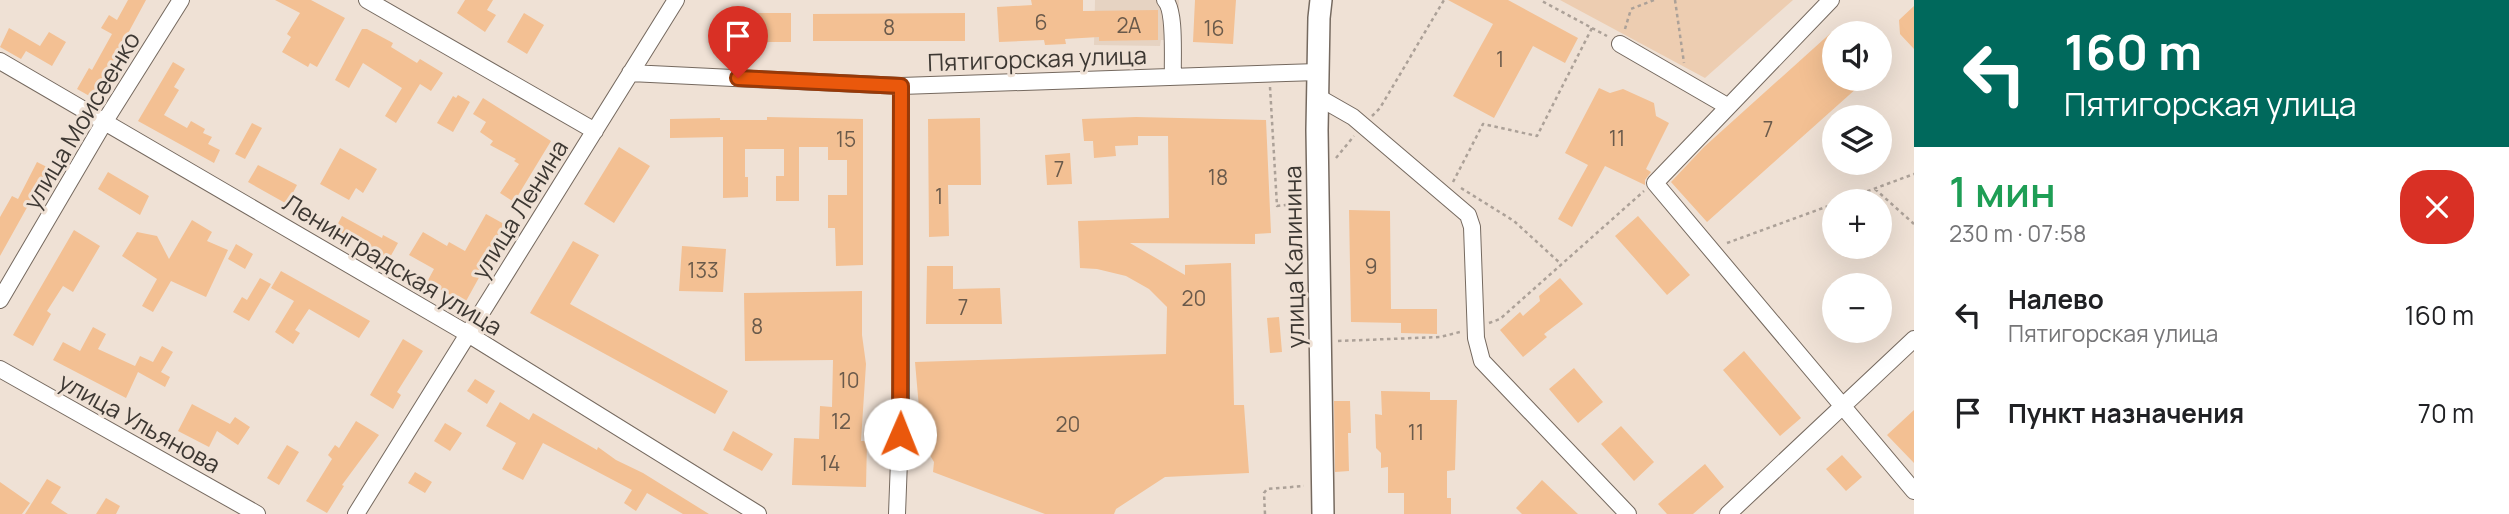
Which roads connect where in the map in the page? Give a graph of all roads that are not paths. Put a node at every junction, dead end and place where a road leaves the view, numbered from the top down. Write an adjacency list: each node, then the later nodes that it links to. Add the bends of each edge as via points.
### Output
1 (181, 0): 15 (street, улица Моисеенко)
2 (367, 0): 16 (street)
3 (676, 0): 10 (street, улица Ленина)
4 (1166, 0): 11 (street, via 1172,18)
5 (1321, 0): 9 (main road, улица Калинина)
6 (1831, 0): 14 (street)
7 (1620, 44): 14 (street)
8 (0, 61): 15 (street, Ленинградская улица)
9 (1318, 72): 11 (street, Пятигорская улица); 13 (main road, улица Калинина)
10 (630, 73): 12 (street, Пятигорская улица); 16 (street, улица Ленина)
11 (1173, 77): 12 (street, Пятигорская улица)
12 (901, 86): 26 (street)
13 (1318, 97): 27 (main road, улица Калинина); 28 (street, via 1353,117 1449,189 1472,227 1475,328 1482,361)
14 (1727, 106): 21 (street, via 1656,183)
15 (105, 121): 17 (street, улица Моисеенко); 18 (street, Ленинградская улица)
16 (595, 131): 18 (street, улица Ленина)
17 (0, 300)
18 (468, 334): 24 (street, улица Ленина); 25 (street, Ленинградская улица)
19 (1914, 339): 21 (street)
20 (0, 369): 23 (street, улица Ульянова)
21 (1842, 407): 22 (street); 29 (street)
22 (1914, 491)
23 (257, 514)
24 (356, 514)
25 (758, 514)
26 (897, 514)
27 (1323, 514)
28 (1628, 514)
29 (1728, 514)

